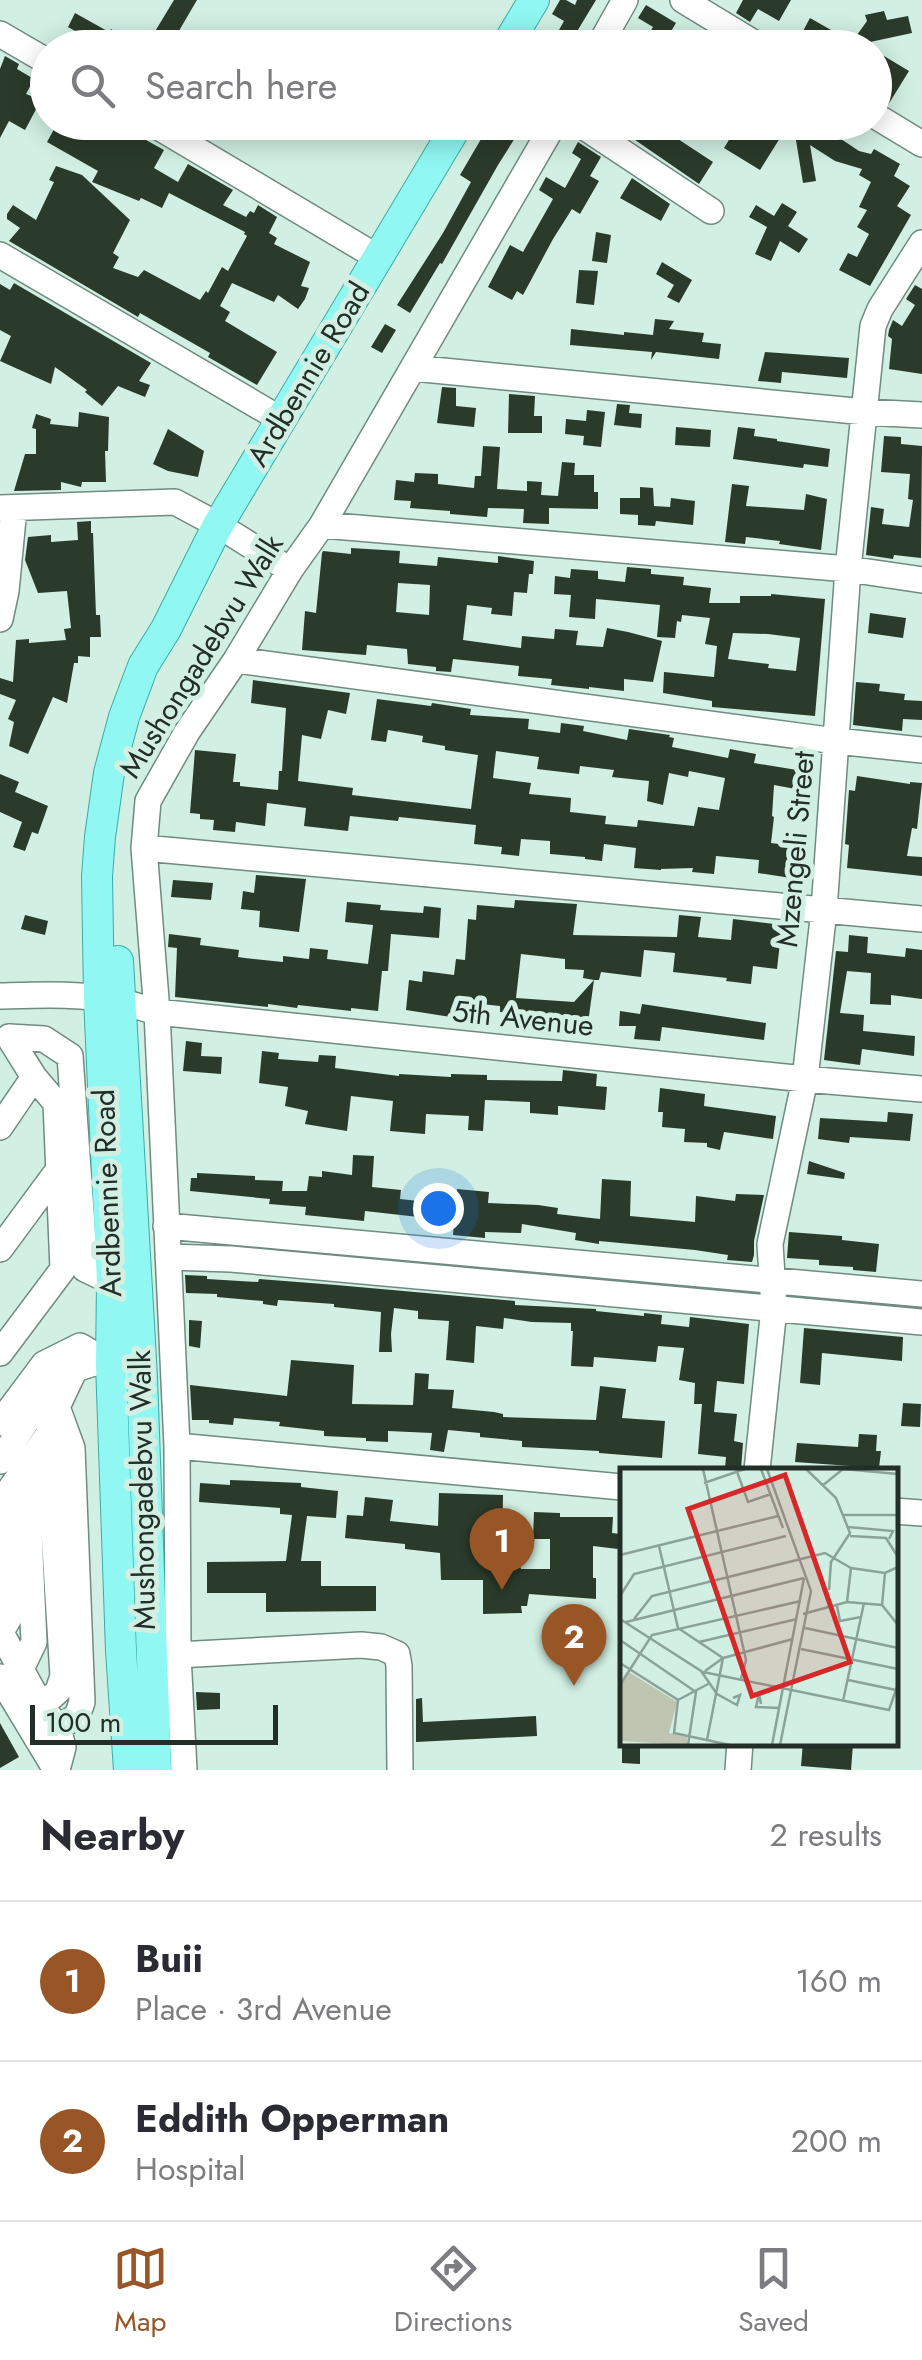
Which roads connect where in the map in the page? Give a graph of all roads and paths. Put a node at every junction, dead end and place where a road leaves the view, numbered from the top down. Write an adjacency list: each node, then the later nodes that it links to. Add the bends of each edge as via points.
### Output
1 (534, 0): 4 (main road)
2 (626, 0): 5 (street)
3 (683, 0): 6 (street)
4 (516, 30)
5 (608, 30)
6 (732, 30)
7 (0, 34): 8 (street)
8 (30, 52)
9 (892, 126): 14 (street)
10 (180, 140): 18 (street)
11 (449, 140): 18 (main road, Ardbennie Road)
12 (545, 140): 19 (street, Mushongadebvu Walk)
13 (604, 140): 15 (street)
14 (922, 144)
15 (711, 211)
16 (922, 243): 20 (street, Mzengeli Street, via 873,326)
17 (0, 255): 22 (street)
18 (377, 257): 22 (main road, Ardbennie Road)
19 (413, 368): 20 (street); 25 (street, Mushongadebvu Walk)
20 (865, 412): 21 (street); 26 (street, Mzengeli Street)
21 (922, 415)
22 (282, 420): 24 (main road, Ardbennie Road)
23 (7, 508): 24 (street, via 175,502); 29 (street)
24 (218, 524): 27 (street); 37 (main road, Ardbennie Road, via 144,666 110,774 97,876)
25 (322, 525): 26 (street); 27 (street, Mushongadebvu Walk)
26 (848, 569): 28 (street); 31 (street, Mzengeli Street)
27 (290, 570): 30 (street, Mushongadebvu Walk)
28 (922, 580)
29 (0, 618)
30 (236, 660): 31 (street); 33 (street, Mushongadebvu Walk, via 148,801)
31 (836, 741): 32 (street); 34 (street, Mzengeli Street)
32 (922, 750)
33 (144, 848): 34 (street); 38 (street, Mushongadebvu Walk)
34 (824, 910): 35 (street); 41 (street, Mzengeli Street)
35 (922, 919)
36 (7, 996): 37 (street, 5th Avenue); 39 (street)
37 (109, 1000): 38 (street, 5th Avenue); 51 (main road, Ardbennie Road); 58 (main road, Ardbennie Road)
38 (157, 1012): 41 (street, 5th Avenue); 45 (street, Mushongadebvu Walk)
39 (5, 1043): 40 (street); 51 (street, via 44,1039 70,1056 84,1269)
40 (34, 1077): 43 (street); 44 (street, via 56,1103)
41 (805, 1079): 42 (street, 5th Avenue); 50 (street, Mzengeli Street, via 771,1235)
42 (922, 1089)
43 (0, 1127)
44 (60, 1169): 47 (street); 55 (street, via 63,1269)
45 (166, 1226): 46 (street); 48 (street, Mushongadebvu Walk)
46 (233, 1232): 49 (street); 50 (street)
47 (0, 1248)
48 (168, 1257): 49 (street); 62 (street, Mushongadebvu Walk)
49 (231, 1258): 53 (street)
50 (772, 1279): 52 (street); 53 (street, Mzengeli Street)
51 (112, 1282): 56 (main road, Ardbennie Road)
52 (922, 1294)
53 (774, 1308): 54 (street); 64 (street, Mzengeli Street)
54 (922, 1322)
55 (0, 1353)
56 (108, 1362): 57 (street); 58 (street); 60 (street, via 80,1346 44,1364); 76 (main road, Ardbennie Road)
57 (74, 1369): 59 (street); 63 (street, via 56,1374)
58 (142, 1376): 77 (main road, Ardbennie Road)
59 (57, 1407): 61 (street); 73 (street, via 72,1448 82,1702 76,1716)
60 (0, 1423)
61 (48, 1435): 63 (street); 72 (street, via 63,1676)
62 (176, 1446): 65 (street); 70 (street, Mushongadebvu Walk)
63 (13, 1463): 66 (street); 71 (street, via 34,1642)
64 (757, 1468)
65 (620, 1487)
66 (2, 1500): 69 (street, via 11,1604)
67 (897, 1511): 68 (street)
68 (922, 1513)
69 (0, 1631): 71 (street)
70 (178, 1656): 78 (street, Mushongadebvu Walk); 79 (street, via 361,1645 396,1654)
71 (10, 1673): 72 (street); 75 (street)
72 (41, 1706): 73 (street)
73 (58, 1728): 75 (street, via 63,1747)
74 (740, 1745): 80 (street)
75 (57, 1770)
76 (129, 1770)
77 (156, 1770)
78 (184, 1770)
79 (400, 1770)
80 (738, 1770)

